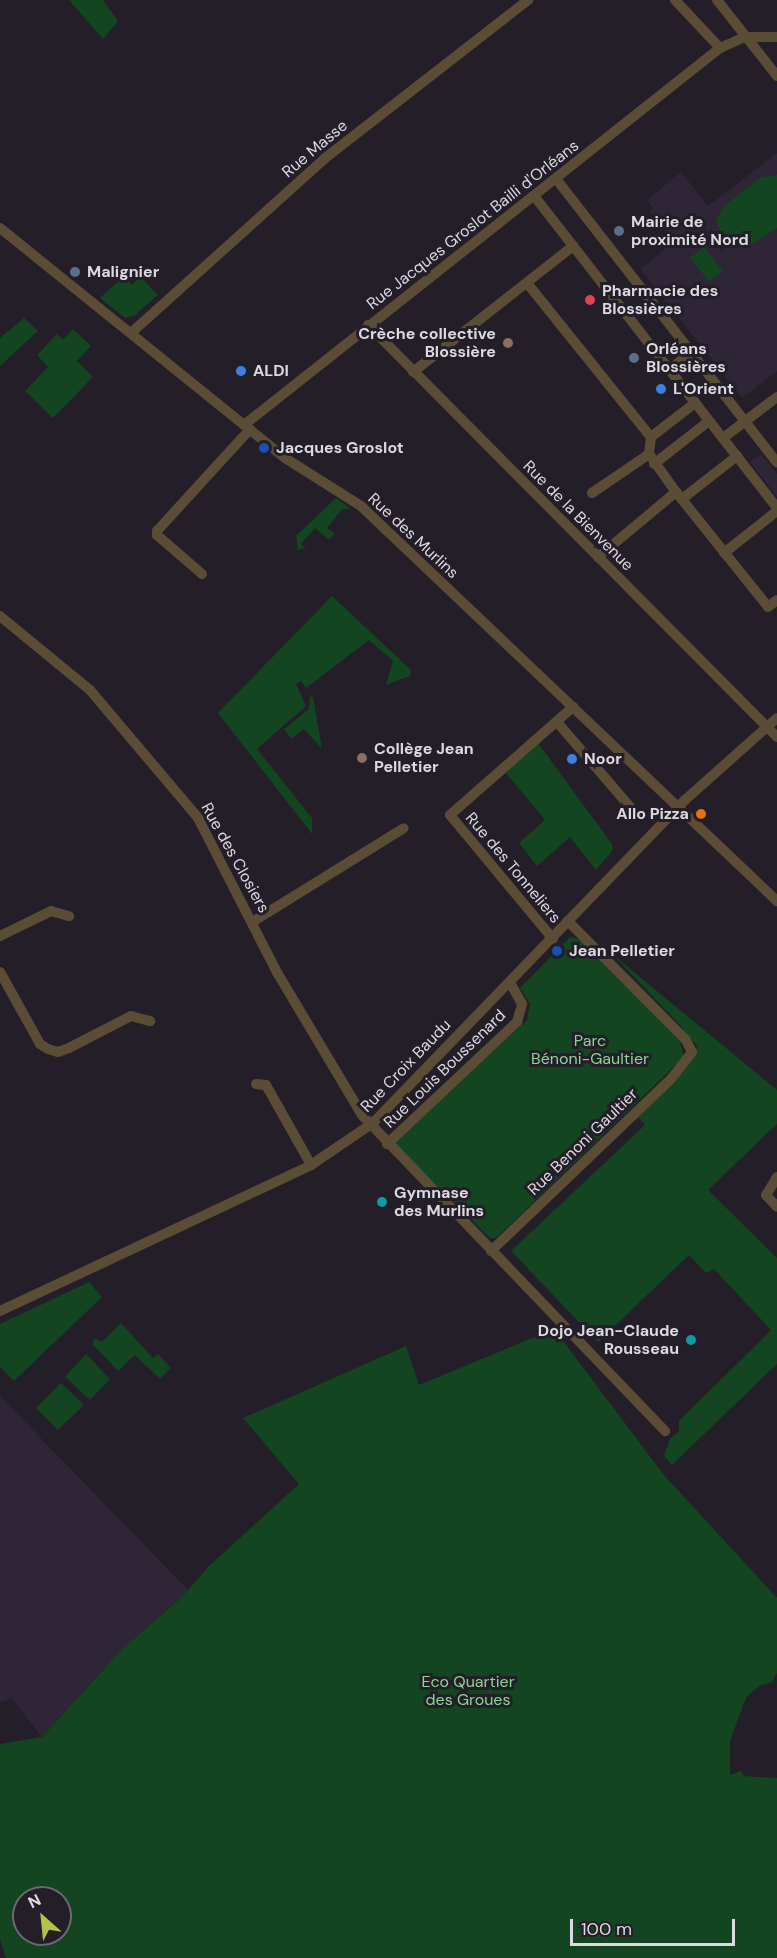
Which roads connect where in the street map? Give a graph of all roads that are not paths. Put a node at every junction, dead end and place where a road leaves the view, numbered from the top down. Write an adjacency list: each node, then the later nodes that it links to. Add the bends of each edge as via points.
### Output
1 (528, 0): 14 (street, Rue Masse, via 324,159)
2 (675, 0): 6 (street)
3 (717, 0): 4 (street)
4 (745, 37): 5 (street); 6 (street, Rue Jacques Groslot Bailli d'Orléans); 7 (street)
5 (777, 37)
6 (720, 48): 8 (street, Rue Jacques Groslot Bailli d'Orléans)
7 (777, 76)
8 (557, 180): 9 (street, Rue Jacques Groslot Bailli d'Orléans); 15 (street)
9 (535, 197): 11 (street); 13 (street, Rue Jacques Groslot Bailli d'Orléans)
10 (0, 228): 14 (street, Rue des Murlins)
11 (573, 246): 12 (street); 16 (street)
12 (527, 283): 17 (street); 23 (street)
13 (368, 325): 17 (street, Rue de la Bienvenue); 22 (street, Rue Jacques Groslot Bailli d'Orléans)
14 (131, 333): 22 (street, Rue des Murlins)
15 (692, 352): 16 (street); 20 (street)
16 (669, 370): 19 (street)
17 (413, 372): 32 (street, Rue de la Bienvenue)
18 (777, 397): 20 (street)
19 (695, 403): 21 (street); 23 (street)
20 (746, 420): 24 (street); 27 (street)
21 (709, 421): 24 (street); 26 (street)
22 (247, 427): 33 (street, Rue Jacques Groslot Bailli d'Orléans, via 157,531); 36 (street, Rue des Murlins, via 285,458 361,506)
23 (651, 437): 26 (street)
24 (723, 438): 25 (street)
25 (736, 456): 29 (street); 30 (street)
26 (651, 459): 28 (street); 29 (street)
27 (777, 463)
28 (592, 494)
29 (679, 496): 31 (street); 32 (street)
30 (777, 509): 31 (street)
31 (724, 553): 34 (street)
32 (598, 557): 39 (street, Rue de la Bienvenue)
33 (202, 574)
34 (773, 604)
35 (0, 616): 46 (street, Rue des Closiers, via 90,690 160,769 198,818)
36 (573, 707): 38 (street, Rue des Tonneliers); 41 (street, Rue des Murlins)
37 (777, 718): 39 (street, Rue Croix Baudu)
38 (556, 722): 42 (street); 49 (street, Rue des Tonneliers, via 450,815)
39 (765, 728): 40 (street, Rue de la Bienvenue); 41 (street, Rue Croix Baudu)
40 (777, 737)
41 (678, 808): 44 (street, Rue des Murlins); 47 (street, Rue Croix Baudu)
42 (636, 814)
43 (404, 828): 46 (street)
44 (777, 901)
45 (69, 916): 48 (street, via 51,911)
46 (254, 921): 54 (street, Rue des Closiers, via 278,974 338,1079 362,1114)
47 (568, 921): 49 (street, Rue Croix Baudu); 59 (street, Rue Benoni Gaultier, via 686,1040 692,1052 671,1079)
48 (0, 936)
49 (553, 939): 51 (street, Rue Croix Baudu)
50 (0, 972): 52 (street, via 40,1044 48,1049 58,1052 69,1048 131,1016)
51 (510, 982): 54 (street, Rue Croix Baudu); 55 (street, Rue Louis Boussenard, via 522,1004 517,1022)
52 (150, 1021)
53 (256, 1084): 56 (street, via 266,1085)
54 (373, 1123): 55 (street, Rue des Closiers); 56 (street, Rue Croix Baudu)
55 (387, 1144): 59 (street, Rue des Closiers)
56 (311, 1165): 60 (street, Rue Croix Baudu)
57 (777, 1177): 58 (street, via 766,1195)
58 (777, 1207)
59 (491, 1251): 61 (street, Rue des Closiers)
60 (0, 1311)
61 (665, 1431)

